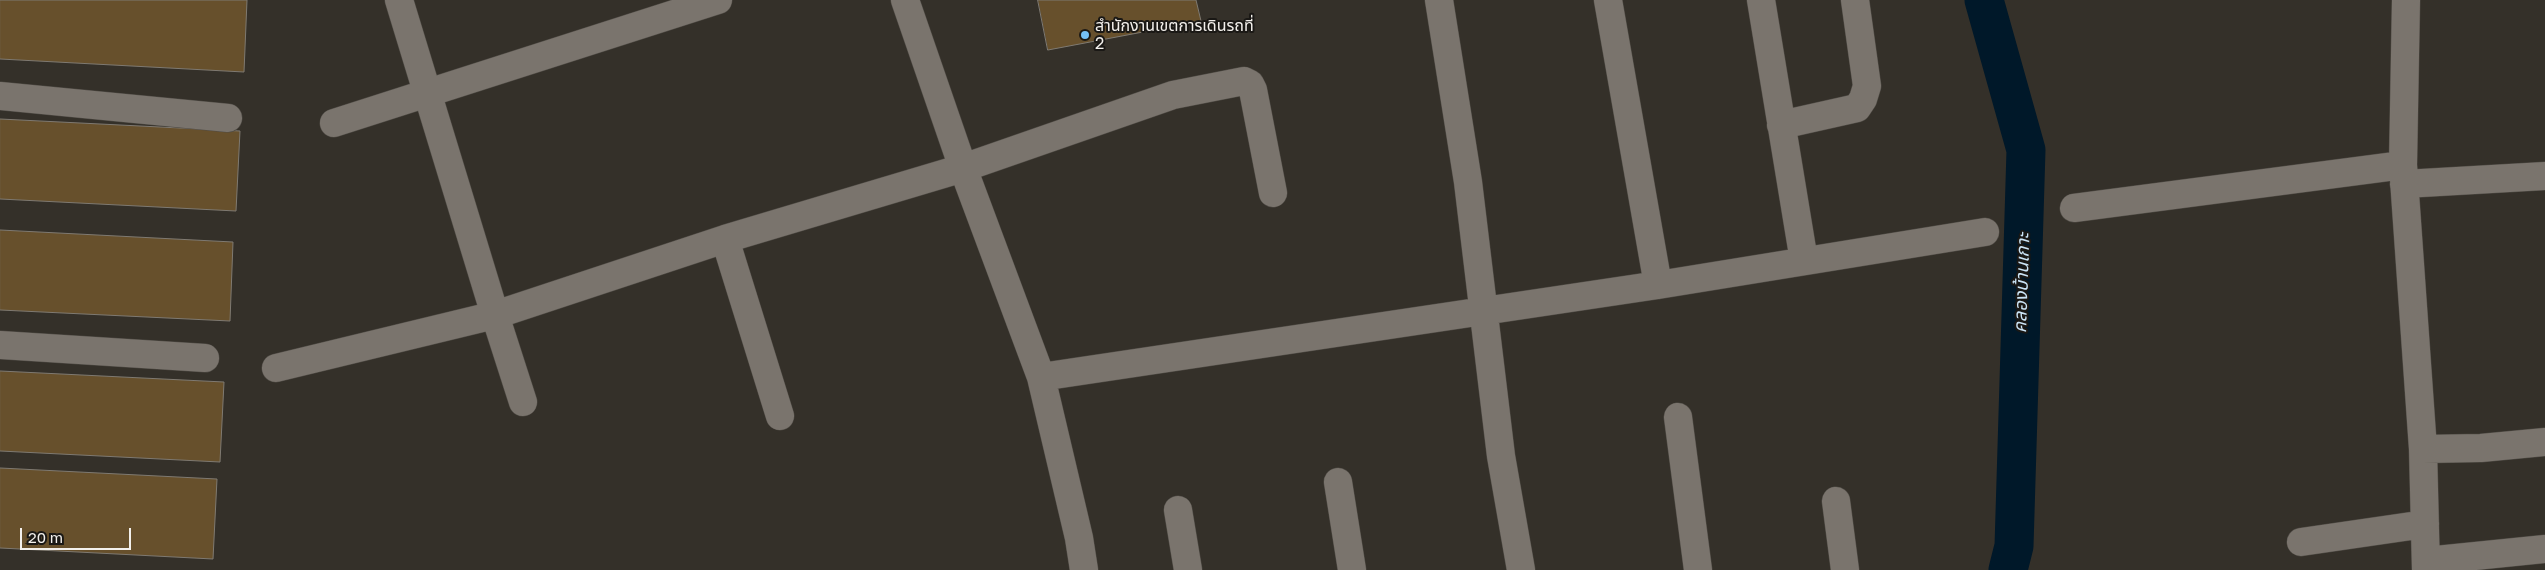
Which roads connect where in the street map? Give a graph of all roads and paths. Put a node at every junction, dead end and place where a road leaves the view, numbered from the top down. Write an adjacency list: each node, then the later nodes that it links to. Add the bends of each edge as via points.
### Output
1 (399, 0): 9 (street)
2 (718, 0): 9 (street)
3 (905, 0): 14 (street)
4 (1439, 0): 23 (street, via 1468,182)
5 (1608, 0): 22 (street)
6 (1761, 0): 13 (street)
7 (1855, 0): 13 (street, via 1867,86 1863,100 1857,108)
8 (2406, 0): 15 (street)
9 (427, 93): 12 (street); 24 (street)
10 (0, 96): 11 (street)
11 (228, 118)
12 (334, 123)
13 (1781, 125): 21 (street)
14 (963, 168): 17 (street, via 1173,95 1244,82 1254,90); 20 (street); 28 (street)
15 (2404, 175): 16 (street); 18 (street); 33 (street)
16 (2545, 176)
17 (1273, 193)
18 (2074, 208)
19 (1985, 232): 21 (street)
20 (725, 239): 24 (street); 30 (street)
21 (1804, 262): 22 (street)
22 (1658, 285): 23 (street)
23 (1483, 311): 28 (street); 44 (street, via 1501,456)
24 (495, 315): 27 (street); 29 (street)
25 (0, 345): 26 (street)
26 (205, 358)
27 (276, 368)
28 (1041, 377): 41 (street)
29 (524, 402)
30 (780, 416)
31 (1678, 417): 45 (street)
32 (2545, 442): 33 (street)
33 (2423, 449): 37 (street)
34 (1338, 482): 43 (street)
35 (1836, 501): 46 (street)
36 (1178, 510): 42 (street)
37 (2425, 524): 38 (street); 40 (street)
38 (2301, 542)
39 (2545, 549): 40 (street)
40 (2426, 566)
41 (1084, 570)
42 (1188, 570)
43 (1352, 570)
44 (1521, 570)
45 (1698, 570)
46 (1845, 570)

